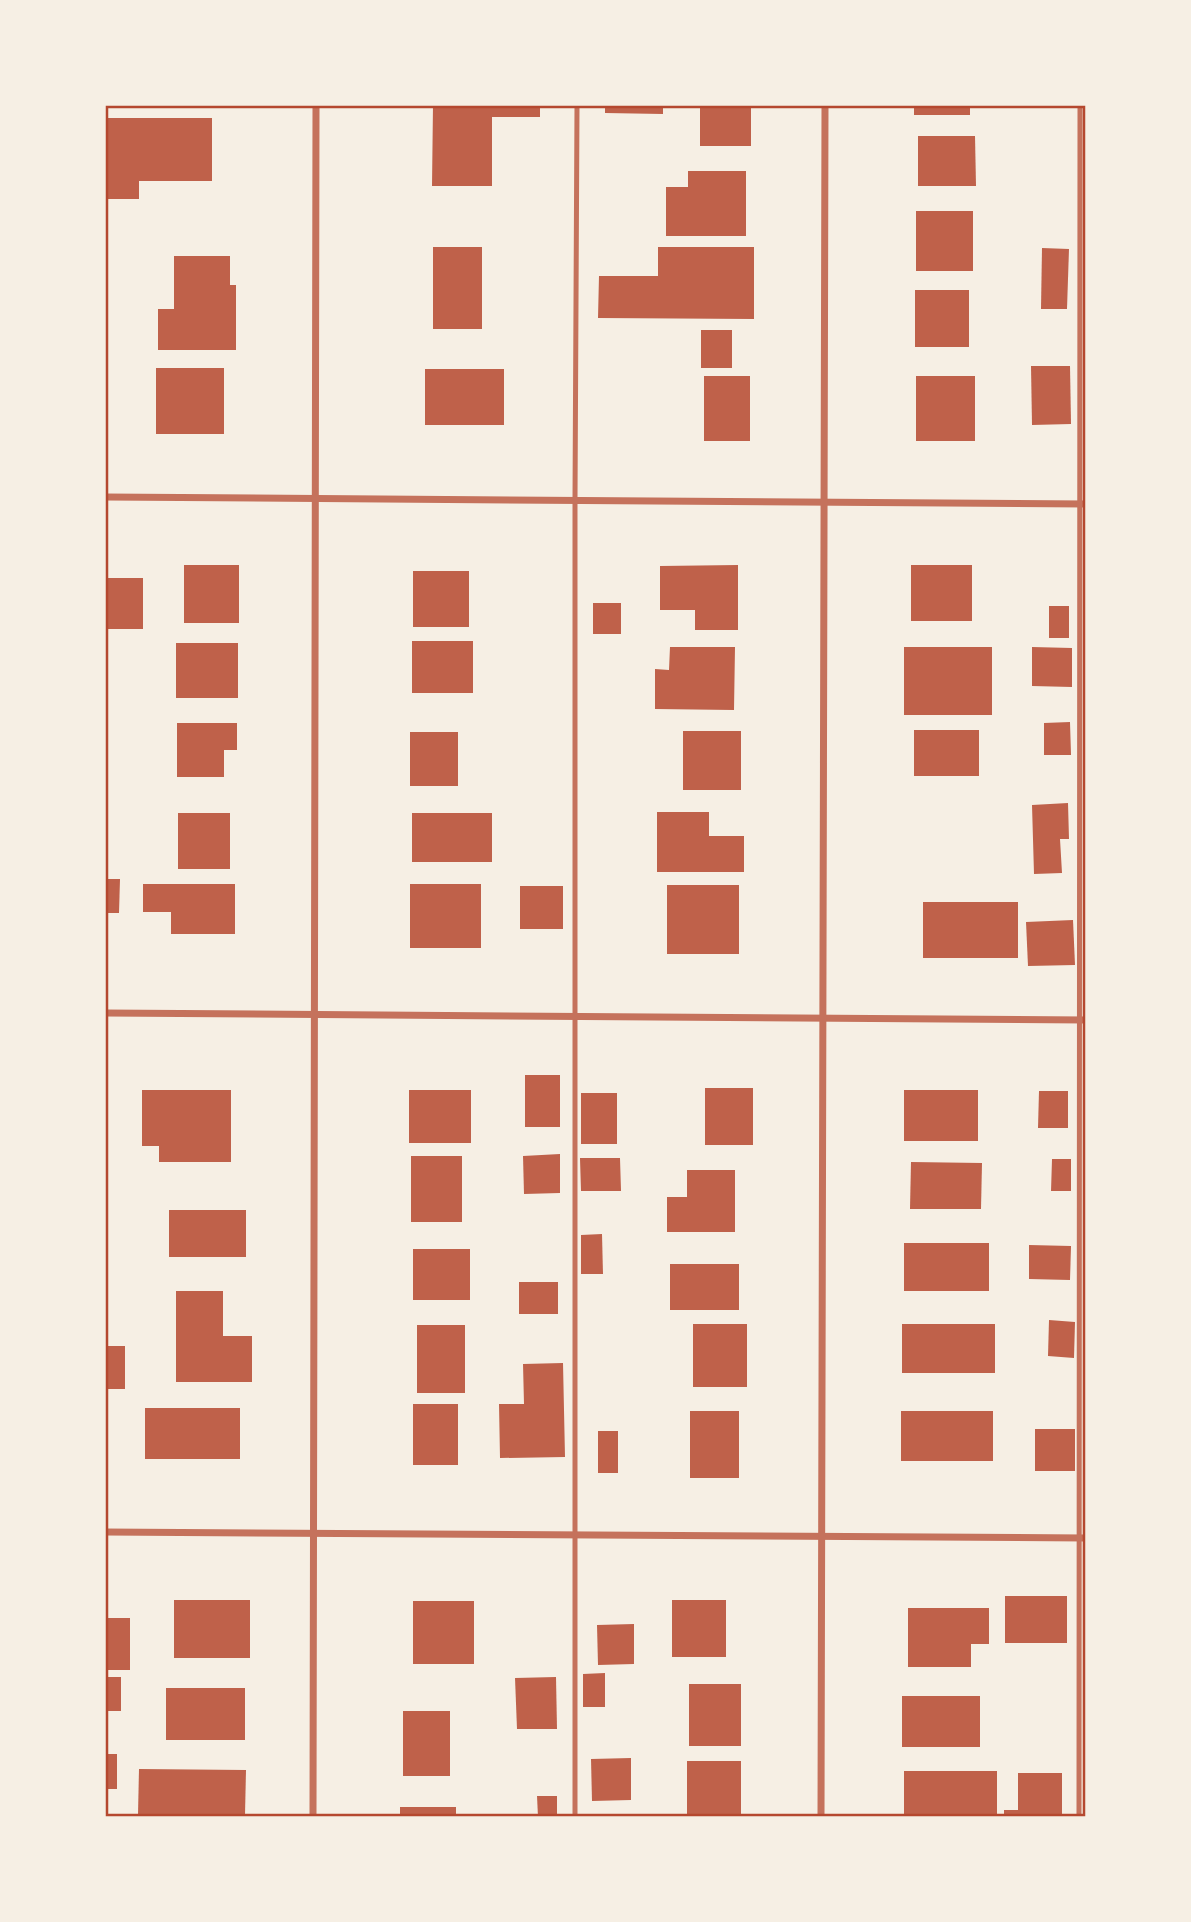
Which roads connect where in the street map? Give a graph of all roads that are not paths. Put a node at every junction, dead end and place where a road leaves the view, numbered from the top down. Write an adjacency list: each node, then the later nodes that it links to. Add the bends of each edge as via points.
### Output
1 (317, 105): 6 (street)
2 (577, 105): 7 (lane)
3 (825, 105): 8 (street)
4 (1080, 105): 9 (lane)
5 (105, 497): 6 (street)
6 (316, 498): 7 (street); 11 (street)
7 (575, 500): 8 (street); 12 (lane)
8 (824, 502): 9 (street); 13 (street)
9 (1083, 504): 14 (lane)
10 (105, 1013): 11 (street)
11 (314, 1015): 12 (street); 16 (street)
12 (575, 1017): 13 (street); 17 (lane)
13 (822, 1018): 14 (street); 18 (street)
14 (1083, 1020): 19 (lane)
15 (105, 1532): 16 (street)
16 (313, 1533): 17 (street); 20 (street)
17 (575, 1535): 18 (street); 21 (lane)
18 (821, 1536): 19 (street); 22 (street)
19 (1082, 1538): 23 (lane)
20 (313, 1817)
21 (575, 1817)
22 (821, 1817)
23 (1079, 1817)

